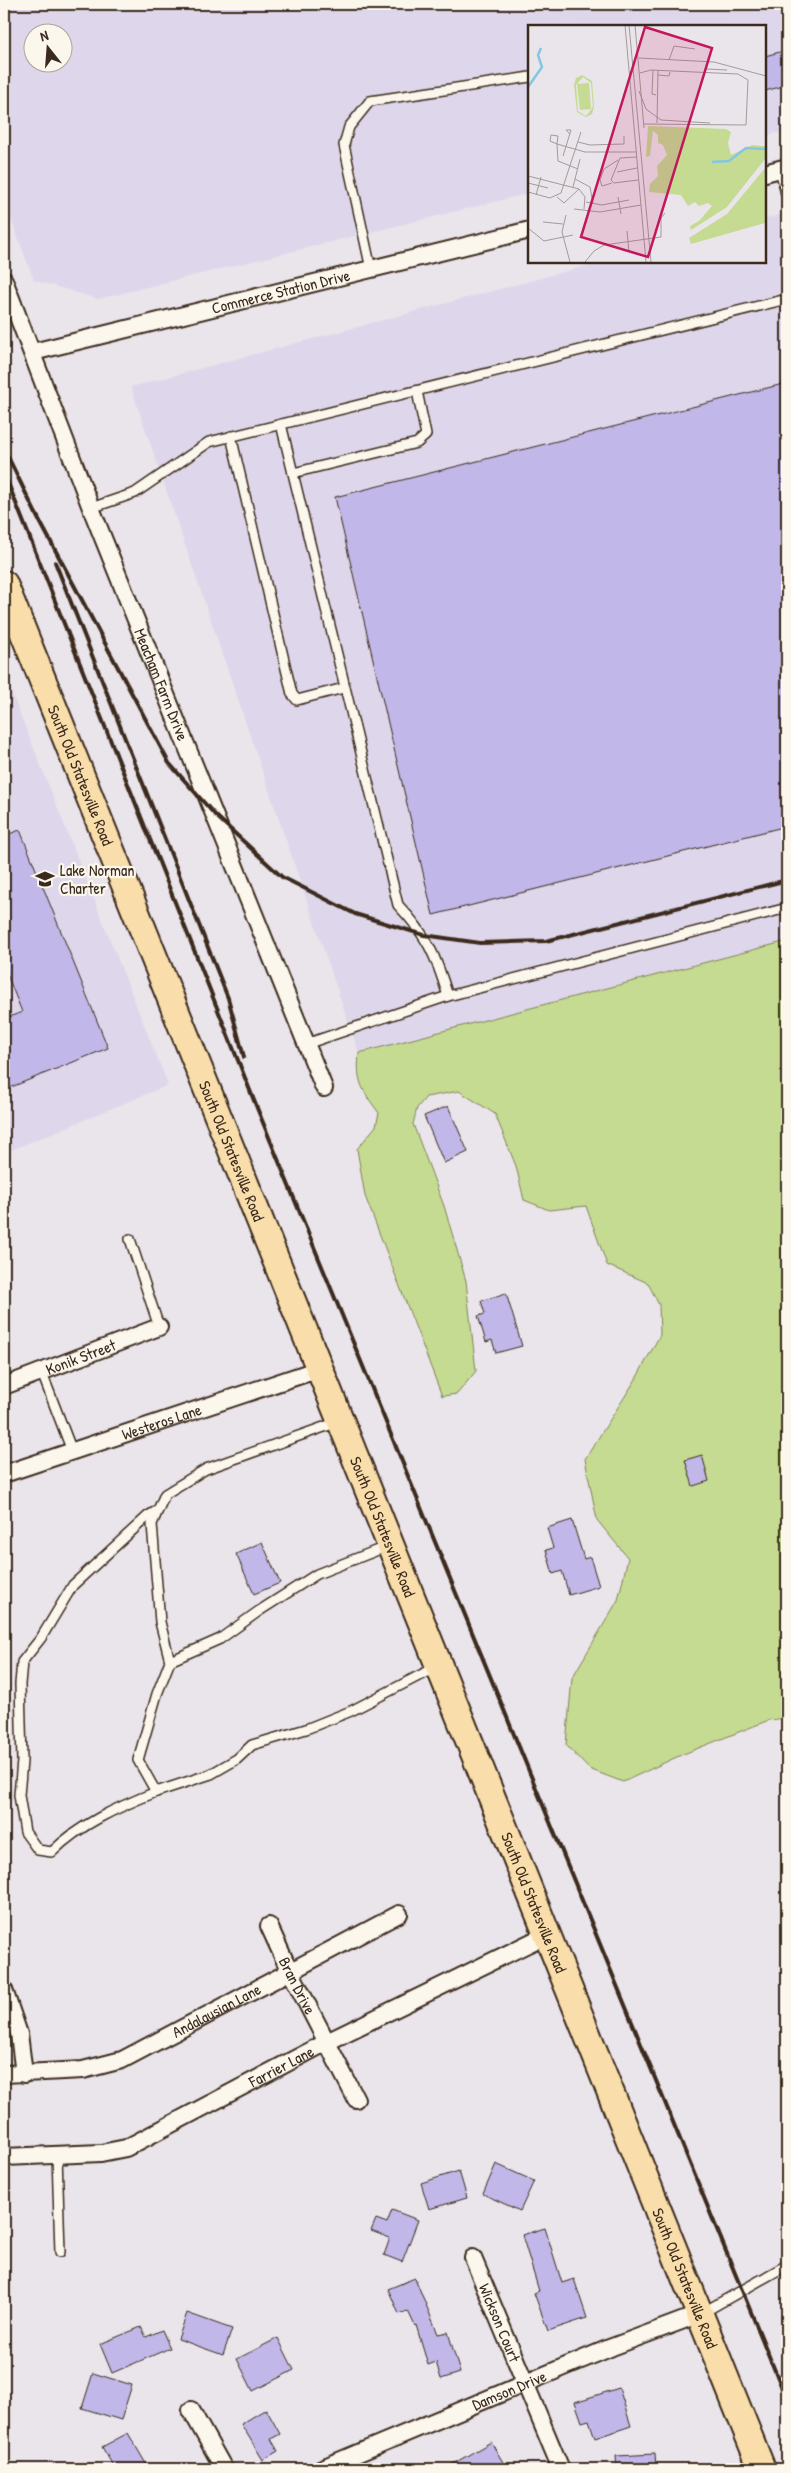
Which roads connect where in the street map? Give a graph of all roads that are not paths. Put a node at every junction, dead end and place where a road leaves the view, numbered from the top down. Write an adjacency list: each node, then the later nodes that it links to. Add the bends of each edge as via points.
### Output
1 (528, 77): 5 (lane, via 370,101 349,127 344,145)
2 (777, 170): 3 (lane)
3 (787, 198)
4 (528, 230): 5 (street, Commerce Station Drive)
5 (371, 269): 8 (street, Commerce Station Drive)
6 (4, 280): 8 (street, Meacham Farm Drive)
7 (787, 299): 9 (lane)
8 (32, 352): 13 (street, Meacham Farm Drive)
9 (417, 391): 10 (lane); 12 (lane, via 426,435 418,443)
10 (281, 424): 11 (lane); 12 (lane)
11 (231, 436): 13 (lane, via 210,442 135,493); 15 (lane, via 292,694 298,700)
12 (293, 473): 15 (lane)
13 (91, 508): 18 (street, Meacham Farm Drive)
14 (4, 584): 22 (main road, South Old Statesville Road)
15 (344, 688): 17 (lane, via 398,905 424,935 437,961)
16 (787, 908): 17 (lane)
17 (448, 996): 18 (lane)
18 (306, 1044): 19 (street, Meacham Farm Drive)
19 (324, 1088)
20 (130, 1239): 21 (lane)
21 (159, 1326): 23 (street, Konik Street)
22 (319, 1369): 25 (main road, South Old Statesville Road); 26 (street, Westeros Lane)
23 (42, 1372): 24 (street, Konik Street); 26 (lane)
24 (5, 1382)
25 (340, 1421): 28 (lane, via 206,1469 165,1494); 29 (main road, South Old Statesville Road)
26 (72, 1452): 27 (street, Westeros Lane)
27 (4, 1474)
28 (158, 1510): 30 (lane, via 152,1524 156,1585 160,1622); 32 (lane, via 73,1585 22,1662 19,1795 25,1832 38,1850 52,1852 69,1835 130,1802)
29 (390, 1546): 30 (lane, via 317,1574 220,1639); 31 (main road, South Old Statesville Road)
30 (170, 1661): 32 (lane, via 138,1760)
31 (439, 1666): 32 (lane, via 351,1711 252,1745 237,1759 211,1774); 35 (main road, South Old Statesville Road)
32 (156, 1792)
33 (399, 1914): 36 (street, Andalausian Lane)
34 (269, 1926): 36 (street, Bran Drive)
35 (548, 1934): 38 (street, Farrier Lane); 47 (main road, South Old Statesville Road)
36 (290, 1972): 38 (street, Bran Drive); 40 (street, Andalausian Lane, via 122,2060 83,2070)
37 (4, 1990): 40 (street, via 19,2034)
38 (326, 2042): 41 (street, Bran Drive); 42 (street, Farrier Lane, via 126,2148 102,2153)
39 (4, 2074): 40 (street, Andalausian Lane)
40 (24, 2074)
41 (356, 2099)
42 (57, 2155): 43 (street, Farrier Lane); 44 (lane)
43 (4, 2158)
44 (60, 2252)
45 (473, 2258): 48 (street, Wickson Court)
46 (787, 2265): 47 (lane)
47 (700, 2314): 48 (street, Damson Drive); 53 (main road, South Old Statesville Road)
48 (526, 2384): 51 (street, Damson Drive); 52 (street, Wickson Court)
49 (192, 2410): 50 (street)
50 (224, 2469)
51 (320, 2469)
52 (562, 2469)
53 (762, 2469)

